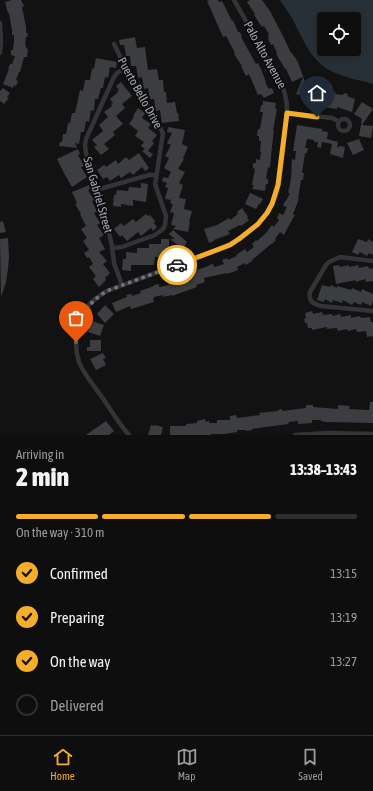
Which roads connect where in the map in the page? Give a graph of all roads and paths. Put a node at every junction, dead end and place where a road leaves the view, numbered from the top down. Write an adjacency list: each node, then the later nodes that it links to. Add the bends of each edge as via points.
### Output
1 (234, 0): 6 (street, Palo Alto Avenue, via 280,81 287,101)
2 (0, 23): 4 (street)
3 (114, 44): 5 (street, Puerto Bello Drive)
4 (0, 54)
5 (126, 68): 8 (street, Puerto Bello Drive, via 163,134); 9 (street, San Gabriel Street, via 114,77 85,142)
6 (287, 113): 7 (street, via 332,118); 12 (street, Palo Alto Avenue, via 278,185 272,204 258,224 230,245)
7 (338, 121)
8 (156, 175): 9 (street); 10 (street, Puerto Bello Drive, via 156,184 166,216 163,229 155,235)
9 (96, 190): 10 (street, San Gabriel Street)
10 (112, 248): 12 (street, San Gabriel Street)
11 (373, 260): 13 (street, via 340,257 334,259 326,265 309,297 311,302 321,306)
12 (122, 285): 16 (street, Palo Alto Avenue, via 100,295 88,306 79,323 76,342 83,369)
13 (373, 311)
14 (312, 434): 15 (street); 17 (street)
15 (373, 434)
16 (128, 435)
17 (295, 435)

